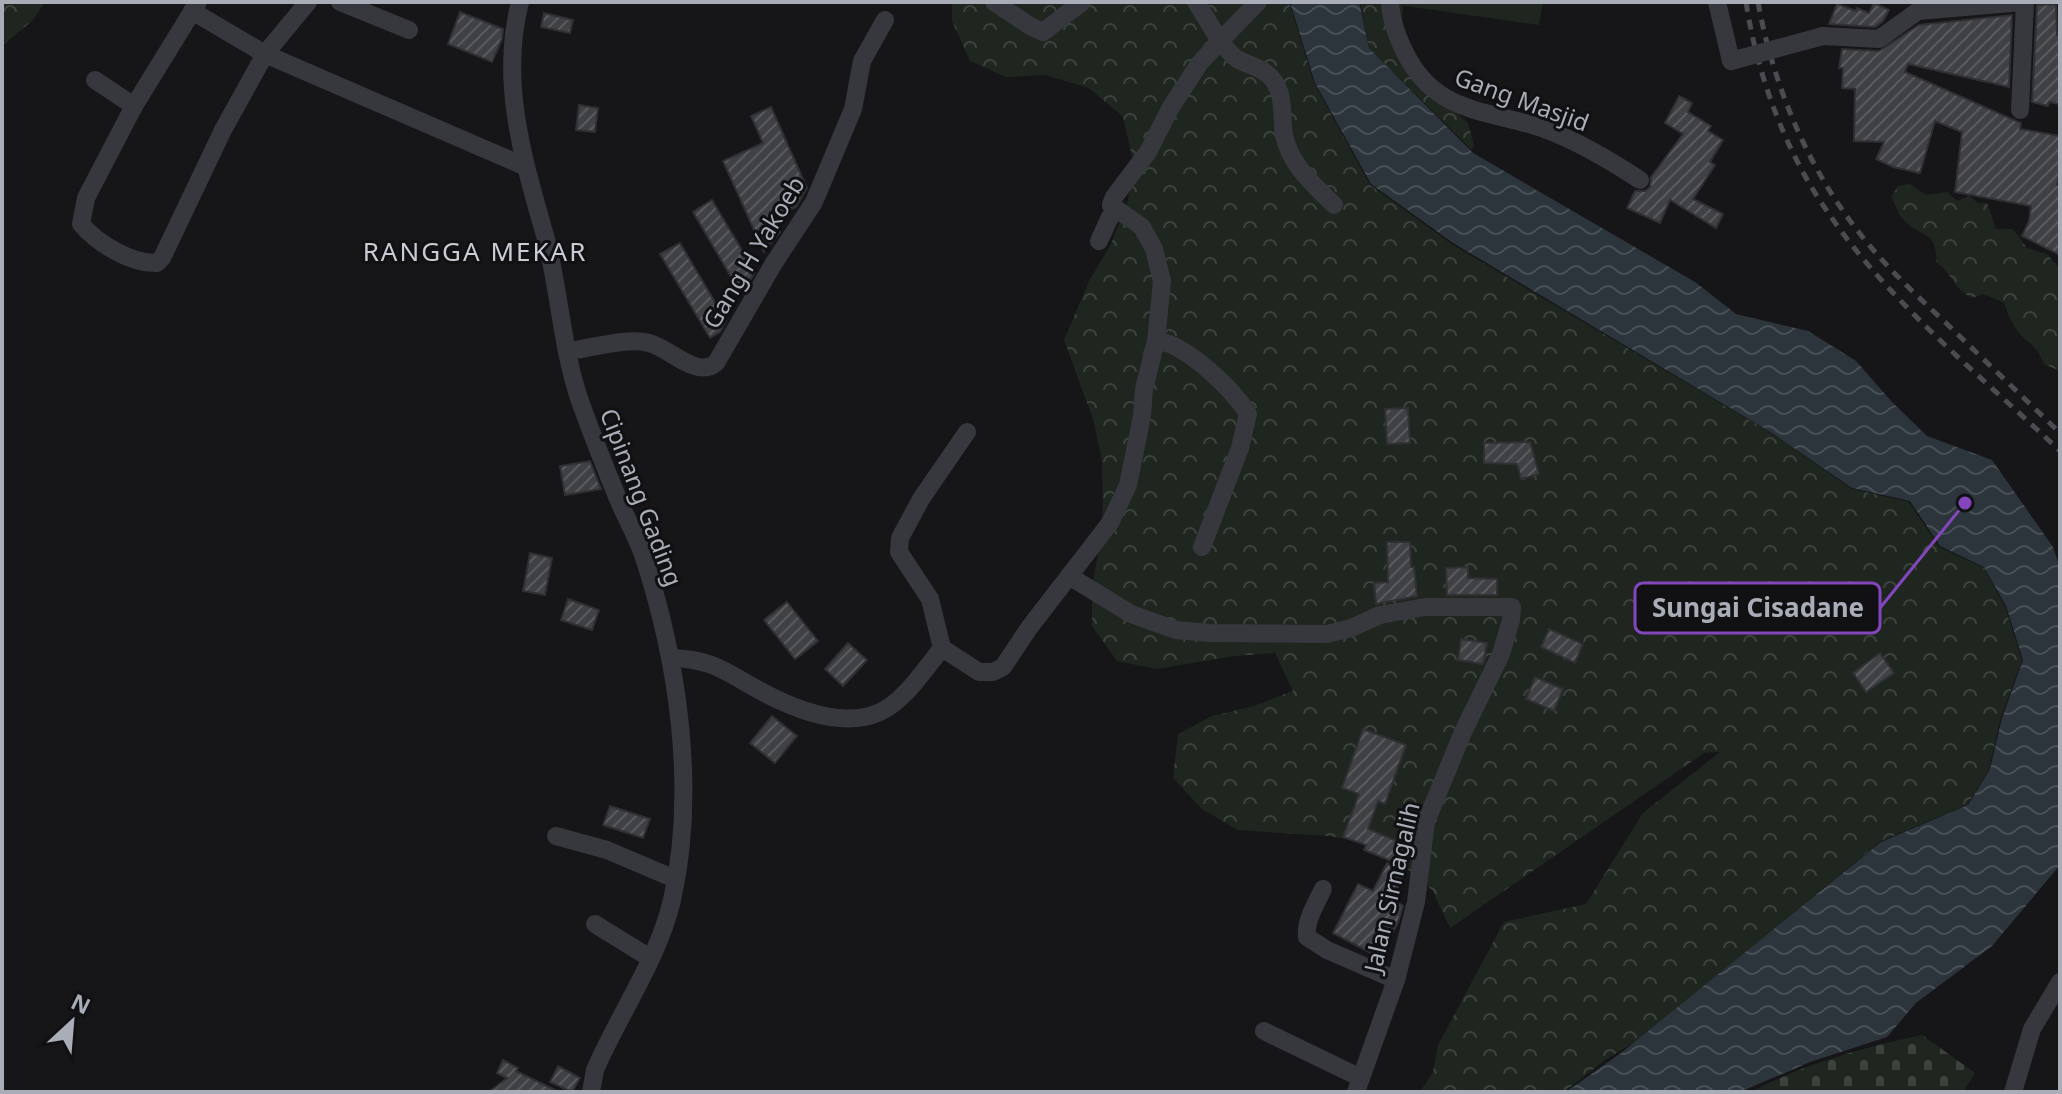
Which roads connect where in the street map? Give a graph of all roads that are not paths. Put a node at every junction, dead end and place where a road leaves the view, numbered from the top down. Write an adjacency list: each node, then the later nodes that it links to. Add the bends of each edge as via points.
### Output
1 (308, 2): 15 (street)
2 (340, 2): 13 (street)
3 (520, 2): 19 (street, Cipinang Gading, via 513,84)
4 (994, 2): 5 (street, via 1043,32)
5 (1082, 2)
6 (1196, 2): 14 (street)
7 (1258, 2): 14 (street)
8 (1390, 2): 20 (street, Gang Masjid, via 1402,47 1434,92 1468,109 1546,129)
9 (1717, 2): 10 (street, bridge, via 1731,61 1823,36 1879,39 1918,11)
10 (2024, 2): 18 (street)
11 (195, 6): 15 (street); 17 (street)
12 (885, 20): 25 (street, Gang H Yakoeb, via 862,61 853,109 814,202 716,363 707,369 689,365 648,342)
13 (409, 30)
14 (1220, 41): 21 (street, via 1199,64); 22 (street, via 1237,59 1271,77 1281,93 1290,152)
15 (265, 54): 17 (street, via 157,263 107,245 81,224 86,198); 19 (street)
16 (95, 80): 17 (street)
17 (134, 106)
18 (2020, 110)
19 (524, 166): 25 (street, Cipinang Gading, via 547,242)
20 (1640, 180)
21 (1111, 205): 23 (street, via 1118,211); 24 (street, via 1142,227 1154,249 1162,281)
22 (1334, 205)
23 (1099, 241)
24 (1156, 341): 27 (street, via 1186,353 1248,414); 28 (street, via 1128,485 1110,523)
25 (569, 351): 30 (street, Cipinang Gading, via 580,401 642,552)
26 (967, 432): 29 (street, via 900,538 899,552 930,599)
27 (1202, 547)
28 (1069, 576): 29 (street, via 1003,667 979,672); 36 (street, Jalan Sirnagalih, via 1131,614 1176,630 1210,633 1327,634 1380,615 1425,607 1512,607 1501,654 1426,822 1416,902)
29 (942, 648): 30 (street, via 879,713 847,717 806,711 709,662)
30 (670, 658): 32 (street, Cipinang Gading, via 683,764)
31 (556, 836): 32 (street, via 607,850)
32 (675, 879): 35 (street, Cipinang Gading, via 664,928)
33 (1323, 889): 36 (street, via 1307,937)
34 (595, 924): 35 (street)
35 (650, 958): 40 (street, Cipinang Gading, via 601,1056)
36 (1396, 980): 39 (street, Jalan Sirnagalih)
37 (2060, 982): 41 (street, via 2032,1029)
38 (1264, 1031): 39 (street)
39 (1359, 1085)
40 (591, 1092)
41 (2013, 1092)

